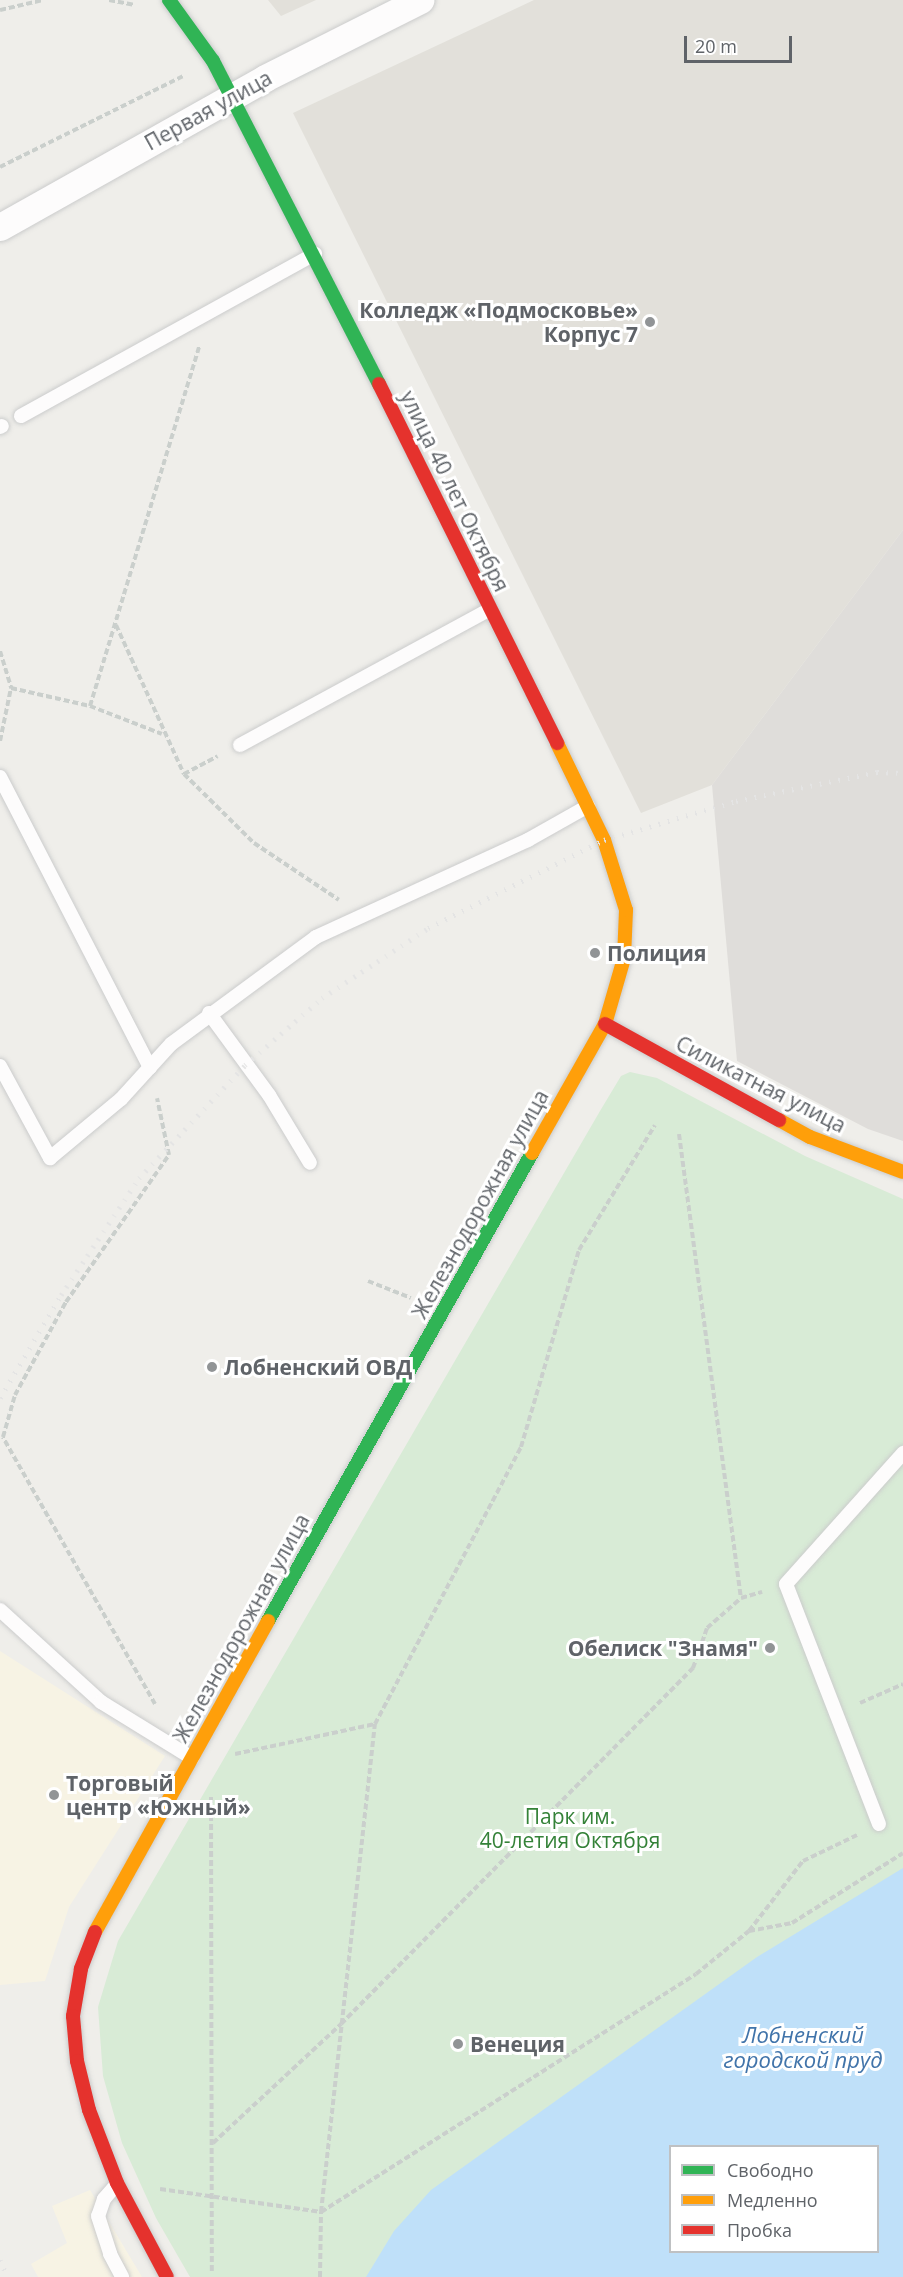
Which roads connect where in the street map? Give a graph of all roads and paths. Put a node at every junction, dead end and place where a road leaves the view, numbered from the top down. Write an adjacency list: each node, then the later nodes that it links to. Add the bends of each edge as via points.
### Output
1 (43, 0): 6 (path)
2 (109, 0): 5 (path)
3 (169, 0): 7 (street, улица 40 лет Октября)
4 (420, 0): 8 (street, Первая улица)
5 (138, 6)
6 (0, 10)
7 (213, 61): 8 (street, улица 40 лет Октября); 9 (path)
8 (233, 97): 10 (street, Первая улица); 11 (street, улица 40 лет Октября)
9 (0, 167)
10 (0, 227)
11 (315, 254): 12 (lane); 14 (street, улица 40 лет Октября)
12 (192, 322): 13 (lane); 15 (path, via 202,349)
13 (21, 416)
14 (490, 609): 21 (lane); 24 (street, улица 40 лет Октября)
15 (115, 624): 18 (path); 19 (path)
16 (0, 651): 17 (path)
17 (11, 688): 18 (path); 20 (path)
18 (90, 706): 19 (path)
19 (163, 734): 22 (path)
20 (0, 741)
21 (240, 744): 22 (path)
22 (184, 774): 25 (path, via 254,843)
23 (0, 777): 29 (lane)
24 (588, 806): 25 (lane, via 528,840); 27 (street, улица 40 лет Октября, via 604,840 626,910 624,958)
25 (363, 916): 26 (lane, via 316,937)
26 (210, 1013): 29 (lane, via 171,1044); 32 (lane, via 269,1095)
27 (604, 1024): 33 (street, Силикатная улица, via 810,1137); 45 (street, Железнодорожная улица)
28 (0, 1066): 29 (lane, via 50,1158 121,1100)
29 (150, 1068): 41 (path, via 169,1155 66,1302 15,1395 3,1437)
30 (655, 1125): 43 (path, via 579,1250 521,1447)
31 (679, 1134): 38 (path)
32 (310, 1163)
33 (903, 1172)
34 (368, 1281): 35 (path)
35 (412, 1298)
36 (903, 1453): 37 (lane)
37 (786, 1584): 38 (path); 42 (lane)
38 (741, 1598): 50 (path, via 706,1628 693,1668)
39 (0, 1610): 45 (lane, via 101,1702)
40 (903, 1684): 42 (path)
41 (159, 1710)
42 (838, 1713): 47 (lane)
43 (375, 1724): 44 (path); 50 (path)
44 (228, 1755)
45 (192, 1758): 52 (street, Железнодорожная улица, via 100,1920 81,1969 73,2016 88,2110)
46 (211, 1787): 51 (path)
47 (879, 1824): 49 (path, via 803,1861)
48 (903, 1853): 49 (path, via 792,1923)
49 (749, 1931): 54 (path, via 696,1974)
50 (341, 2024): 51 (path); 54 (path)
51 (213, 2143): 53 (path)
52 (117, 2184): 53 (path); 56 (lane, via 104,2199 98,2216); 57 (street, Железнодорожная улица)
53 (214, 2196): 54 (path); 55 (path)
54 (321, 2212): 58 (path)
55 (212, 2274)
56 (122, 2277)
57 (167, 2277)
58 (320, 2277)

